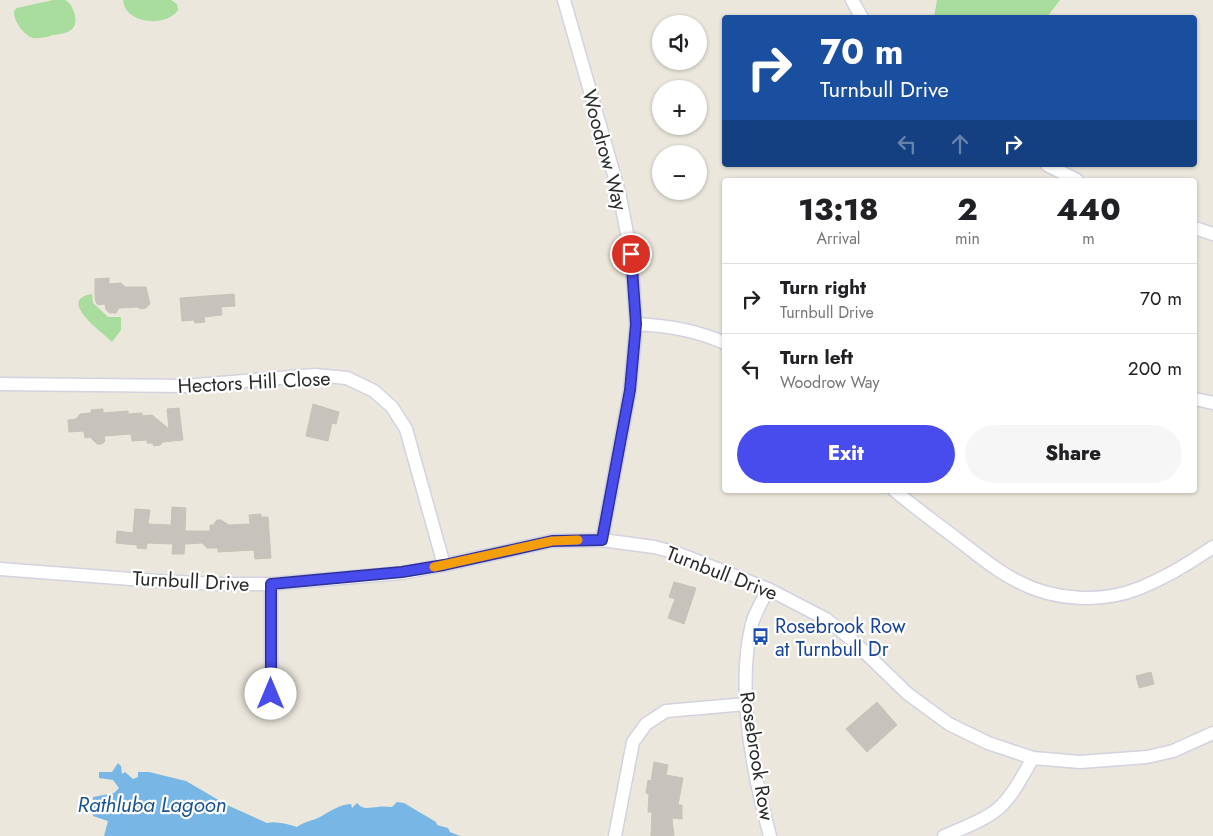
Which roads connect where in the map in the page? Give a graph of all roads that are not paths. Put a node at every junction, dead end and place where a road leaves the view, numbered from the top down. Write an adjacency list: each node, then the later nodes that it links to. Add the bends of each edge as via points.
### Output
1 (564, 0): 8 (street, Woodrow Way, via 619,192 631,254)
2 (852, 0): 3 (street)
3 (860, 15)
4 (1052, 167): 5 (street)
5 (1073, 178)
6 (1197, 229): 7 (street)
7 (1213, 234)
8 (636, 324): 9 (street, via 702,333); 14 (street, Woodrow Way, via 630,390)
9 (722, 342)
10 (0, 384): 16 (street, Hectors Hill Close, via 184,386 314,375 347,378 374,391 392,407 406,429)
11 (1197, 399): 12 (street)
12 (1213, 403)
13 (898, 493): 15 (street, via 996,568 1019,583 1049,594 1086,598 1139,588 1179,570)
14 (602, 540): 16 (street, Turnbull Drive, via 552,541); 19 (street, Turnbull Drive, via 677,553)
15 (1213, 547)
16 (444, 565): 18 (street, Turnbull Drive)
17 (0, 569): 18 (street, Turnbull Drive, via 157,581)
18 (271, 584): 20 (street)
19 (768, 589): 21 (street, Rosebrook Row, via 752,623 746,670); 23 (street, Turnbull Drive, via 826,619 908,694 948,724 988,744)
20 (271, 694)
21 (746, 704): 24 (street, via 666,711 646,724 633,742); 25 (street, Rosebrook Row, via 759,794)
22 (1213, 734): 23 (street, Turnbull Drive, via 1172,751 1147,757 1080,762)
23 (1033, 758): 26 (street, via 1014,791 995,811)
24 (615, 836)
25 (770, 836)
26 (944, 836)

